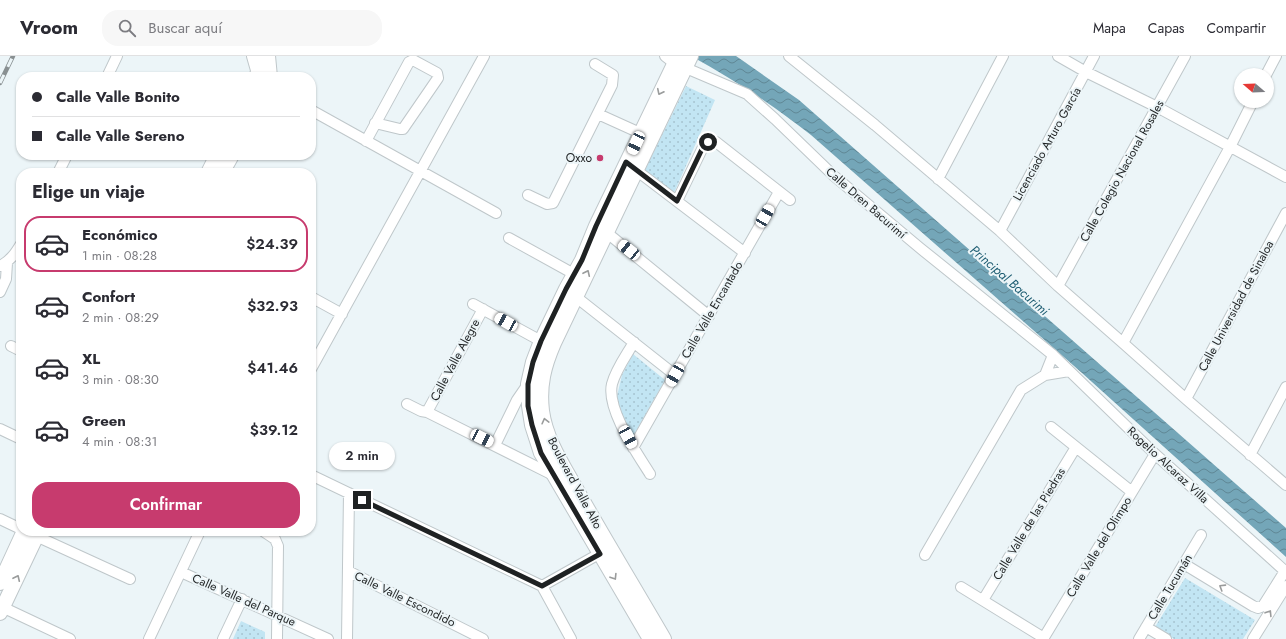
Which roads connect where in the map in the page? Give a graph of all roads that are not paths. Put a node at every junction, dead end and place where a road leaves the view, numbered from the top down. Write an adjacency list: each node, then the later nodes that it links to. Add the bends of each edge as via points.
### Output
1 (117, 56): 14 (street)
2 (254, 56): 15 (street)
3 (268, 56): 16 (street)
4 (484, 56): 27 (street)
5 (789, 56): 29 (street)
6 (1003, 56): 29 (street)
7 (1058, 56): 17 (street)
8 (1094, 56): 17 (street, Licenciado Arturo García)
9 (1185, 56): 18 (street, Calle Colegio Nacional Rosales)
10 (1276, 56): 13 (street)
11 (680, 60): 23 (street, Boulevard Valle Alto, one-way to 23); 26 (street, Boulevard Valle Alto); 56 (street, Calle Dren Bacurimí, via 747,94 834,176)
12 (595, 64): 21 (street, via 613,75 612,85)
13 (1270, 68)
14 (109, 72)
15 (258, 72)
16 (270, 72)
17 (1086, 72): 18 (street); 36 (street, Licenciado Arturo García)
18 (1157, 107): 25 (street); 43 (street, Calle Colegio Nacional Rosales)
19 (1250, 108): 25 (street)
20 (316, 113): 24 (street)
21 (598, 114): 23 (street); 31 (street, via 553,203 547,204)
22 (376, 123): 22 (street, via 410,61 414,60 437,73 438,78 403,129); 24 (street)
23 (640, 133): 26 (street, Boulevard Valle Alto)
24 (366, 141): 27 (street)
25 (1230, 147): 28 (street); 53 (street)
26 (631, 166): 33 (street); 37 (street, Boulevard Valle Alto); 42 (street, Boulevard Valle Alto)
27 (421, 171): 35 (street); 49 (street)
28 (1286, 177)
29 (938, 179): 36 (street)
30 (779, 192): 32 (street); 33 (street, via 716,142 711,141 704,145); 40 (street, Calle Valle Encantado)
31 (528, 195)
32 (790, 200)
33 (677, 201): 40 (street)
34 (1286, 212): 63 (street, Calle Universidad de Sinaloa)
35 (496, 213)
36 (1000, 231): 43 (street)
37 (606, 232): 45 (street, Boulevard Valle Alto, one-way to 37); 50 (street)
38 (509, 238): 42 (street)
39 (16, 253): 41 (street, via 13,258)
40 (744, 253): 50 (street, Calle Valle Encantado)
41 (3, 264): 44 (street, via 6,279)
42 (574, 274): 45 (street, Boulevard Valle Alto)
43 (1058, 286): 53 (street)
44 (0, 292)
45 (571, 293): 51 (street, Boulevard Valle Alto); 52 (street); 88 (street, Boulevard Valle Alto, one-way to 45, via 554,449 542,411 541,386 545,365)
46 (316, 300): 49 (street)
47 (473, 304): 48 (street)
48 (483, 309): 51 (street); 65 (street, Calle Valle Alegre)
49 (342, 314): 57 (street)
50 (709, 316): 59 (street, Calle Valle Encantado)
51 (541, 341): 61 (street, Boulevard Valle Alto)
52 (634, 342): 59 (street); 71 (street, via 617,372 612,385 612,399 617,417)
53 (1123, 343): 63 (street)
54 (11, 346): 55 (street)
55 (16, 348)
56 (1053, 355): 58 (street, Rogelio Alcaraz Villa); 60 (street)
57 (316, 359)
58 (1069, 371): 60 (street); 72 (street, Rogelio Alcaraz Villa)
59 (675, 375): 71 (street, Calle Valle Encantado)
60 (1045, 375): 89 (street, via 1021,390)
61 (528, 384): 69 (street, via 517,400); 75 (street, Boulevard Valle Alto, via 528,406 532,425 541,453)
62 (1286, 387): 73 (street)
63 (1186, 399): 73 (street)
64 (407, 404): 65 (street)
65 (428, 412): 69 (street)
66 (1051, 427): 70 (street)
67 (0, 429): 68 (street)
68 (16, 437)
69 (495, 445): 75 (street)
70 (1076, 447): 78 (street); 100 (street, Calle Valle de las Piedras)
71 (634, 448): 74 (street)
72 (1155, 454): 78 (street, Calle Valle del Olimpo); 92 (street, Rogelio Alcaraz Villa)
73 (1250, 455): 77 (street)
74 (650, 474)
75 (553, 475): 88 (street, Boulevard Valle Alto)
76 (316, 477): 79 (street)
77 (1286, 485)
78 (1132, 492): 114 (street, Calle Valle del Olimpo)
79 (349, 493): 91 (street); 96 (street)
80 (0, 519): 81 (street)
81 (16, 527)
82 (1202, 535): 90 (street, Calle Tucumán)
83 (31, 536): 95 (street)
84 (32, 536): 101 (street, one-way to 84)
85 (39, 536): 94 (street)
86 (198, 536): 93 (street)
87 (272, 536): 102 (street, via 278,542)
88 (605, 551): 96 (street); 112 (street, Boulevard Valle Alto, one-way to 112); 113 (street, Boulevard Valle Alto)
89 (925, 555)
90 (1184, 564): 92 (street, one-way to 90, via 1263,606 1256,608); 103 (street, Calle Tucumán)
91 (348, 571): 109 (street); 110 (street, Calle Valle Escondido)
92 (1286, 571)
93 (181, 572): 99 (street, Calle Valle del Parque); 105 (street)
94 (130, 579)
95 (0, 583)
96 (542, 586): 111 (street)
97 (1286, 586): 117 (street, one-way to 97)
98 (962, 587): 100 (street)
99 (242, 599): 102 (street, Calle Valle del Parque); 106 (street)
100 (983, 600): 114 (street)
101 (1, 609): 104 (street)
102 (278, 615): 107 (street); 108 (street, Calle Valle del Parque)
103 (1146, 627): 115 (street, Calle Tucumán); 116 (street)
104 (70, 639)
105 (149, 639)
106 (223, 639)
107 (277, 639)
108 (328, 639)
109 (347, 639)
110 (483, 639)
111 (571, 639)
112 (650, 639)
113 (664, 639)
114 (1044, 639)
115 (1139, 639)
116 (1166, 639)
117 (1253, 639)

